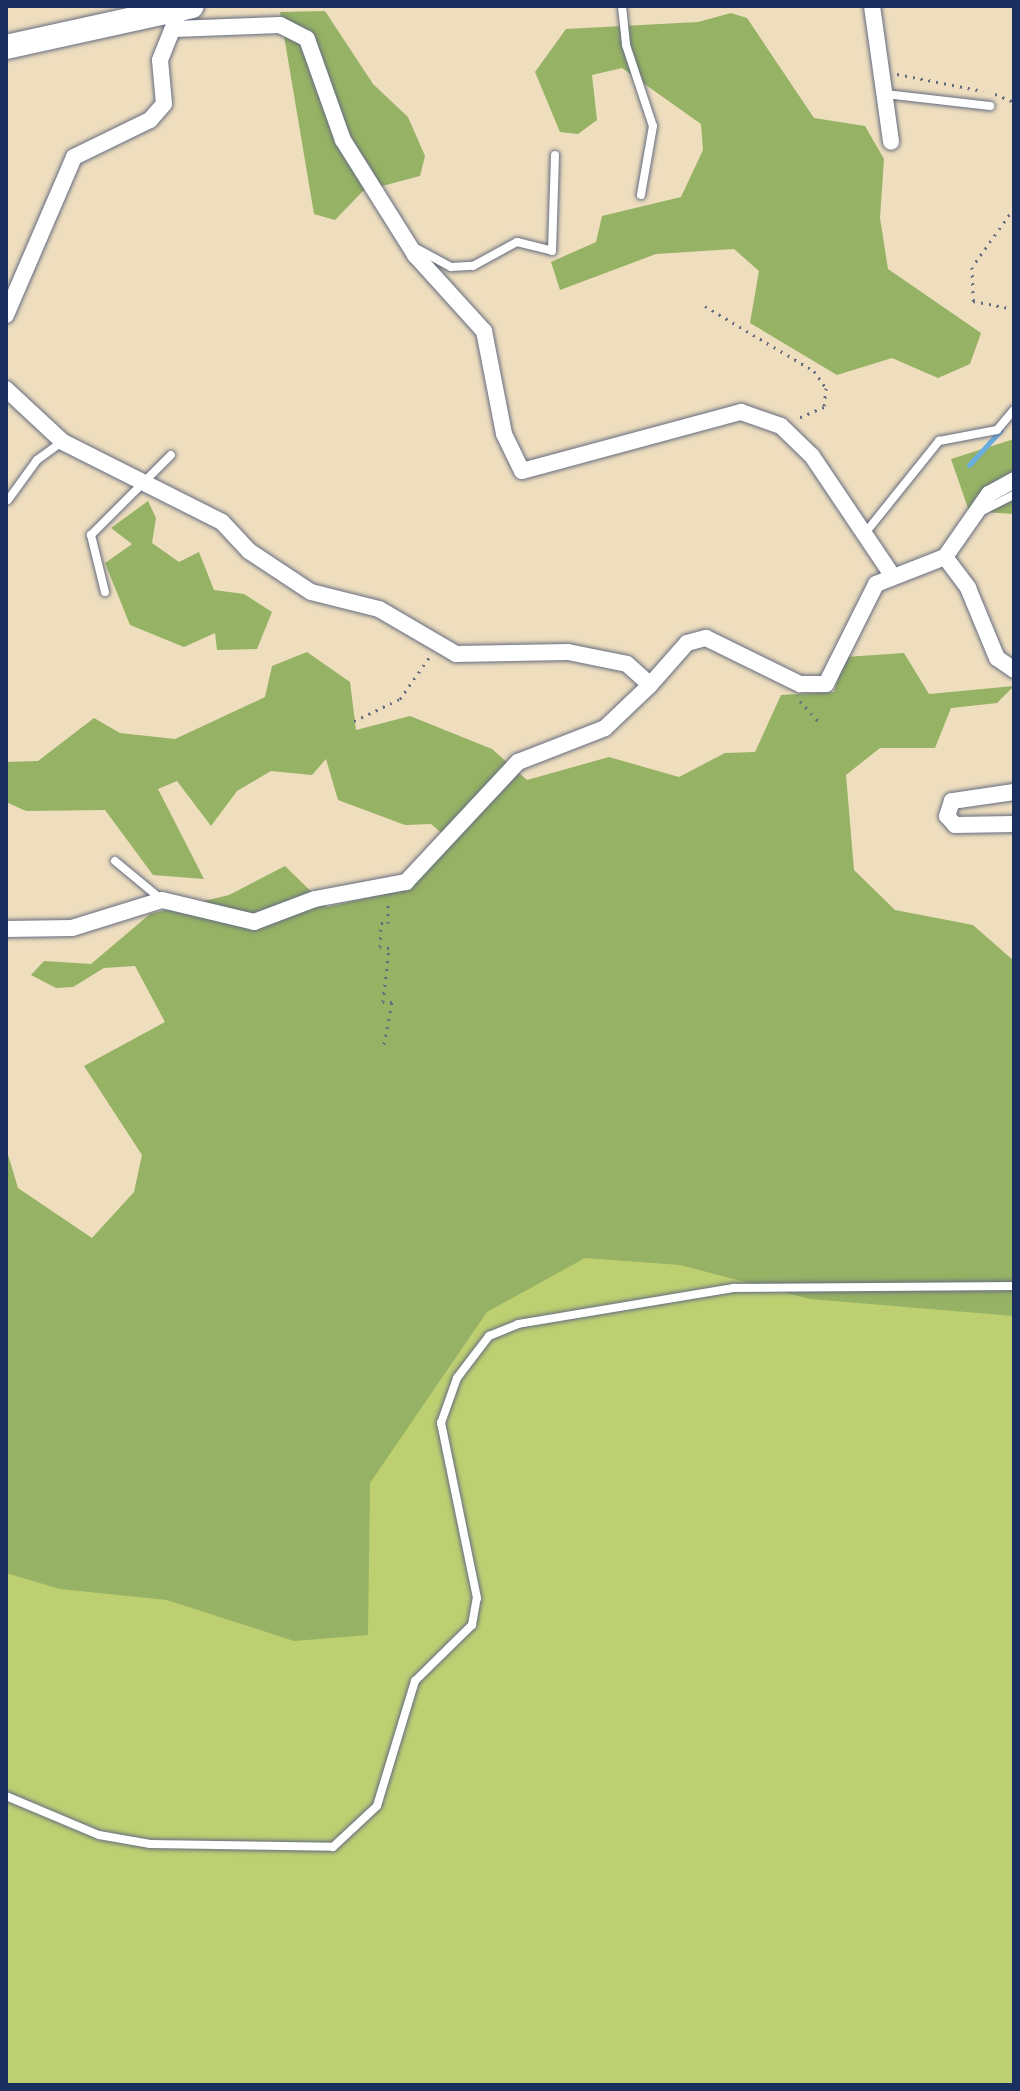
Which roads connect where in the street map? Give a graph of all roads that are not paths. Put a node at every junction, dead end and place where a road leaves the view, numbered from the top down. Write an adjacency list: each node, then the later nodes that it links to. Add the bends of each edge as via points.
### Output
1 (622, 6): 10 (lane, via 626,45 653,126)
2 (872, 6): 6 (street)
3 (137, 12): 4 (main road); 5 (main road)
4 (181, 15): 11 (street, via 280,25 307,39 343,140); 12 (street, via 160,60 164,104 150,120 74,157)
5 (6, 47)
6 (884, 94): 7 (lane); 8 (street)
7 (990, 106)
8 (891, 142)
9 (555, 155): 11 (lane, via 552,251 517,242 473,266 451,267)
10 (641, 195)
11 (410, 245): 22 (street, via 484,331 504,434 522,471 741,412 781,426)
12 (6, 315)
13 (6, 389): 15 (street)
14 (1014, 410): 22 (lane, via 997,430 939,441)
15 (63, 442): 18 (street); 20 (lane, via 37,460)
16 (171, 455): 18 (lane)
17 (1014, 480): 21 (street, via 989,494)
18 (147, 485): 25 (lane, via 91,535); 27 (street, via 222,522 249,551 311,592 379,609 456,654 568,652 627,664)
19 (1014, 495): 21 (lane)
20 (8, 500)
21 (975, 518): 23 (street)
22 (866, 532): 24 (street)
23 (945, 557): 24 (street); 26 (street, via 968,588 997,658)
24 (892, 575): 27 (street, via 876,584 826,684 800,684 706,638 687,643)
25 (105, 592)
26 (1014, 670)
27 (650, 685): 31 (street, via 605,728 518,762 406,882 315,899 254,922)
28 (1014, 792): 29 (street, via 952,801 947,816 955,825)
29 (1014, 824)
30 (115, 861): 31 (lane)
31 (162, 900): 32 (street, via 72,928)
32 (6, 929)
33 (1014, 1286): 34 (lane, via 734,1288 518,1324 489,1336 457,1378 441,1423 477,1598 472,1625 462,1643 415,1681 377,1806 333,1847 150,1844 99,1835)
34 (6, 1796)

